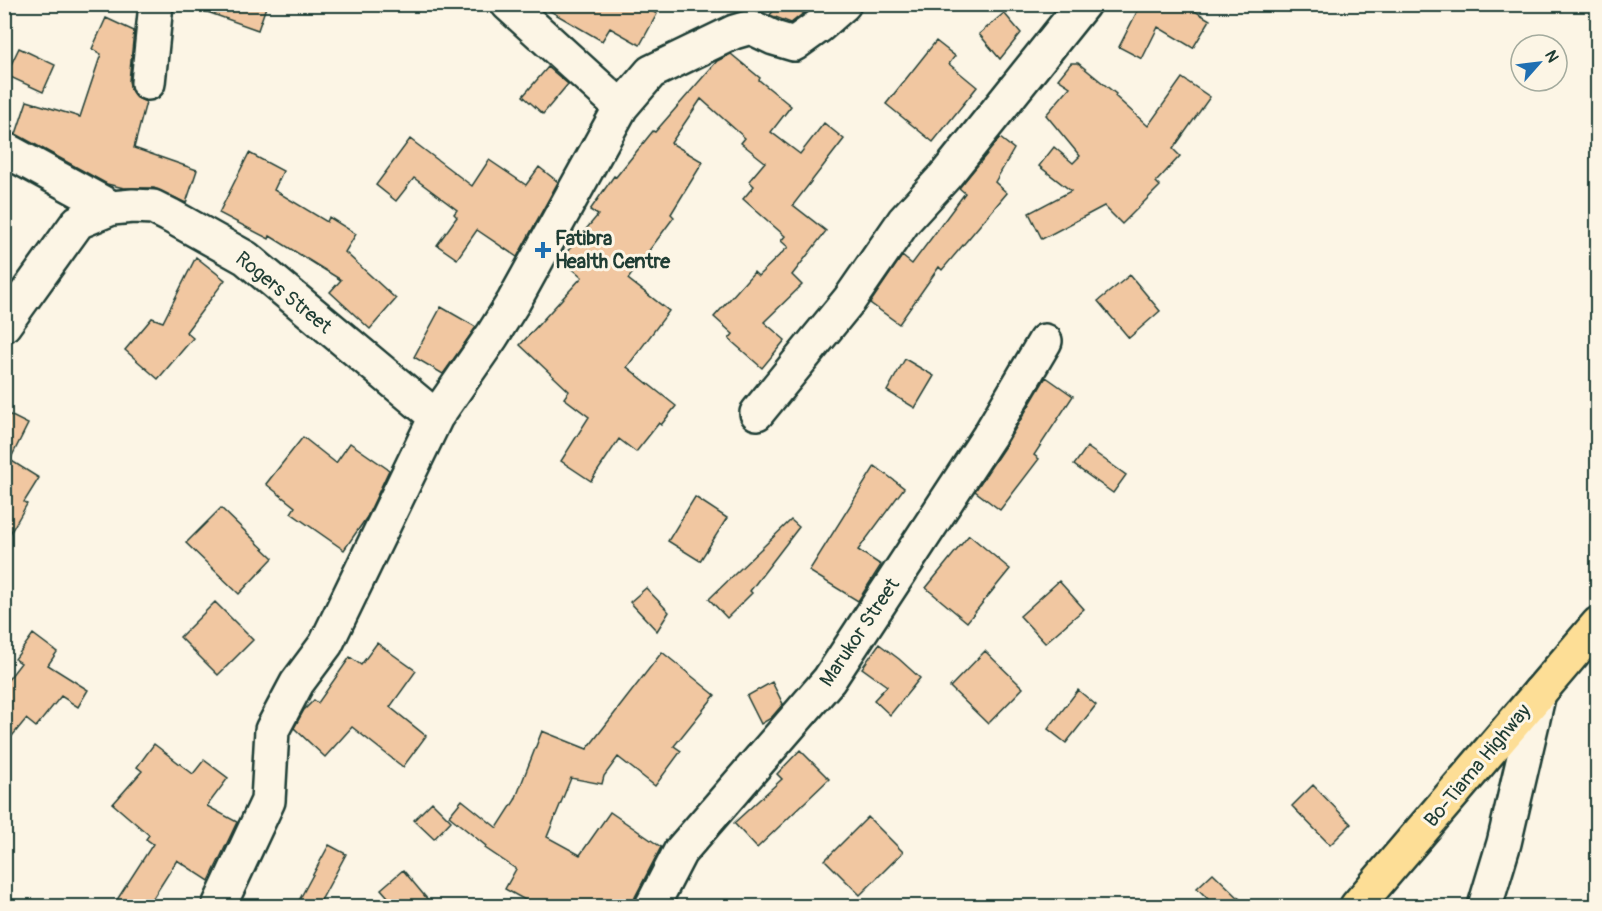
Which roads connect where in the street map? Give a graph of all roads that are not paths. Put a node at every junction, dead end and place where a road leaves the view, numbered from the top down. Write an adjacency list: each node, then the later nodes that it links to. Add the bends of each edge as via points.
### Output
1 (156, 4): 5 (street)
2 (508, 4): 6 (street)
3 (844, 4): 6 (street, via 794,44 751,27 734,32 651,72)
4 (1083, 4): 11 (street, via 946,176 904,222 850,299)
5 (148, 82)
6 (621, 107): 12 (street, via 514,301)
7 (4, 149): 8 (street)
8 (112, 208): 9 (street, via 78,222); 12 (street, Rogers Street, via 153,207 246,258)
9 (4, 325)
10 (1045, 341): 16 (street, Marukor Street, via 989,436 829,680 680,852)
11 (757, 413)
12 (436, 417): 15 (street, via 326,644 297,683 272,730 268,801)
13 (1598, 624): 14 (highway, Bo-Tiama Highway)
14 (1539, 693): 17 (highway, Bo-Tiama Highway); 18 (street)
15 (219, 906)
16 (652, 906)
17 (1357, 906)
18 (1485, 906)

